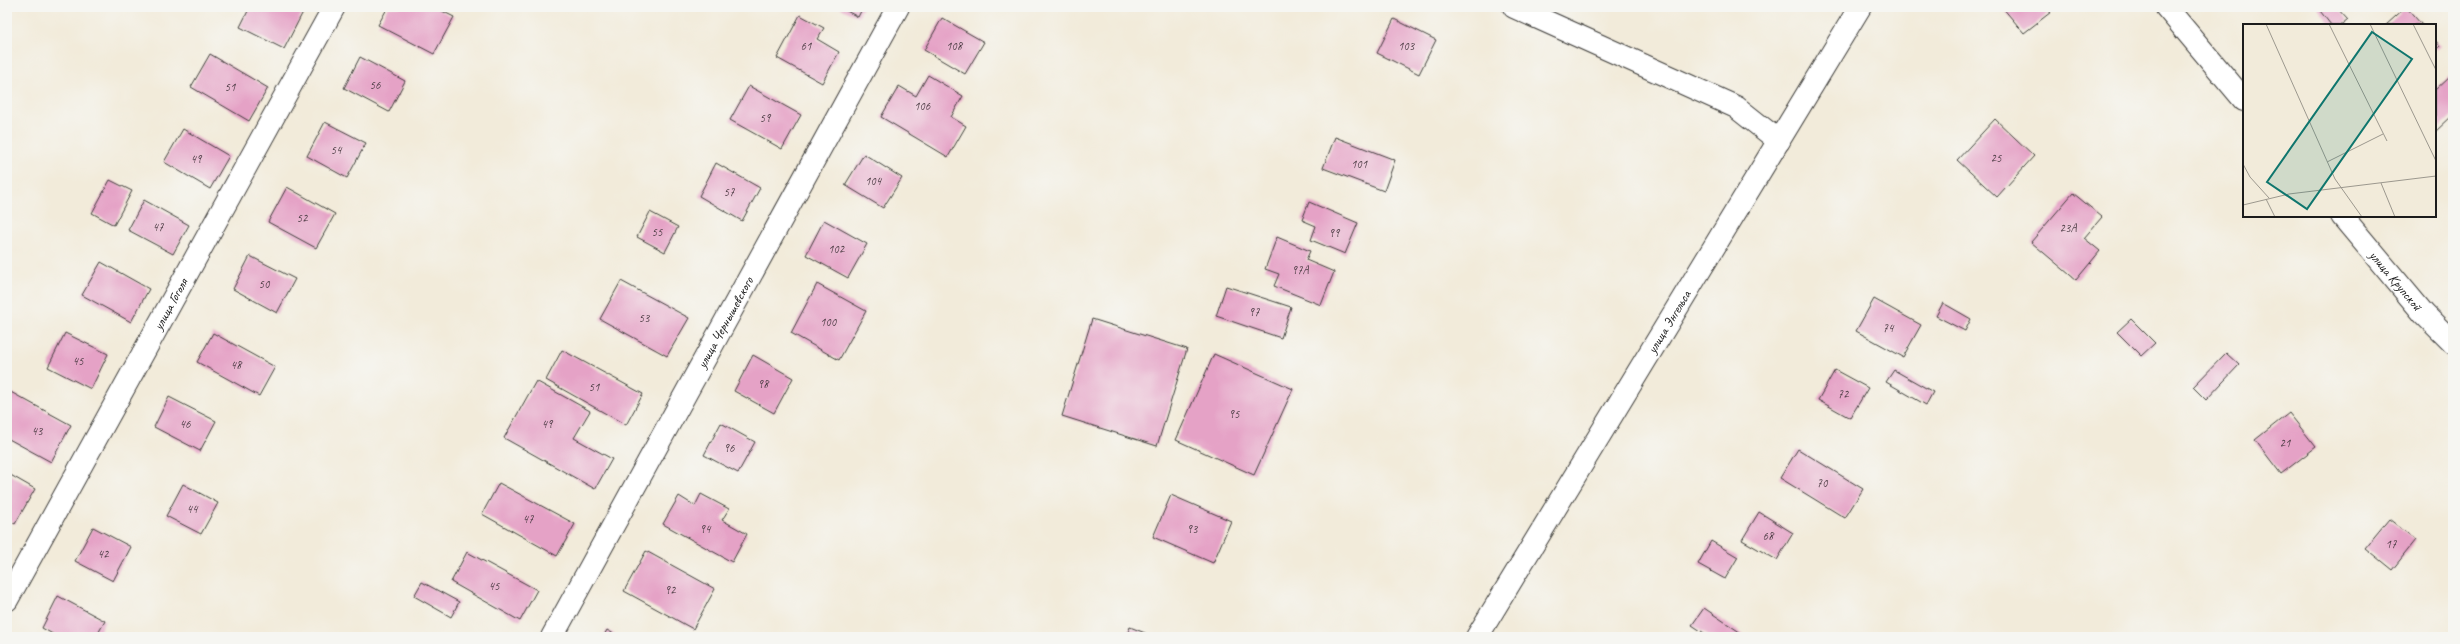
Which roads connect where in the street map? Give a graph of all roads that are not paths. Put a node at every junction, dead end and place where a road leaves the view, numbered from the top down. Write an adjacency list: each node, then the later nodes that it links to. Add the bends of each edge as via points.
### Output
1 (334, 7): 10 (street, улица Гоголя)
2 (898, 7): 11 (street, улица Чернышевского)
3 (1514, 7): 7 (street, via 1736,107)
4 (1860, 7): 7 (street, улица Энгельса)
5 (2166, 7): 6 (street)
6 (2243, 99)
7 (1779, 141): 12 (street, улица Энгельса)
8 (2343, 217): 9 (street, улица Крупской, via 2424,314)
9 (2453, 342)
10 (7, 600)
11 (552, 637)
12 (1477, 637)

